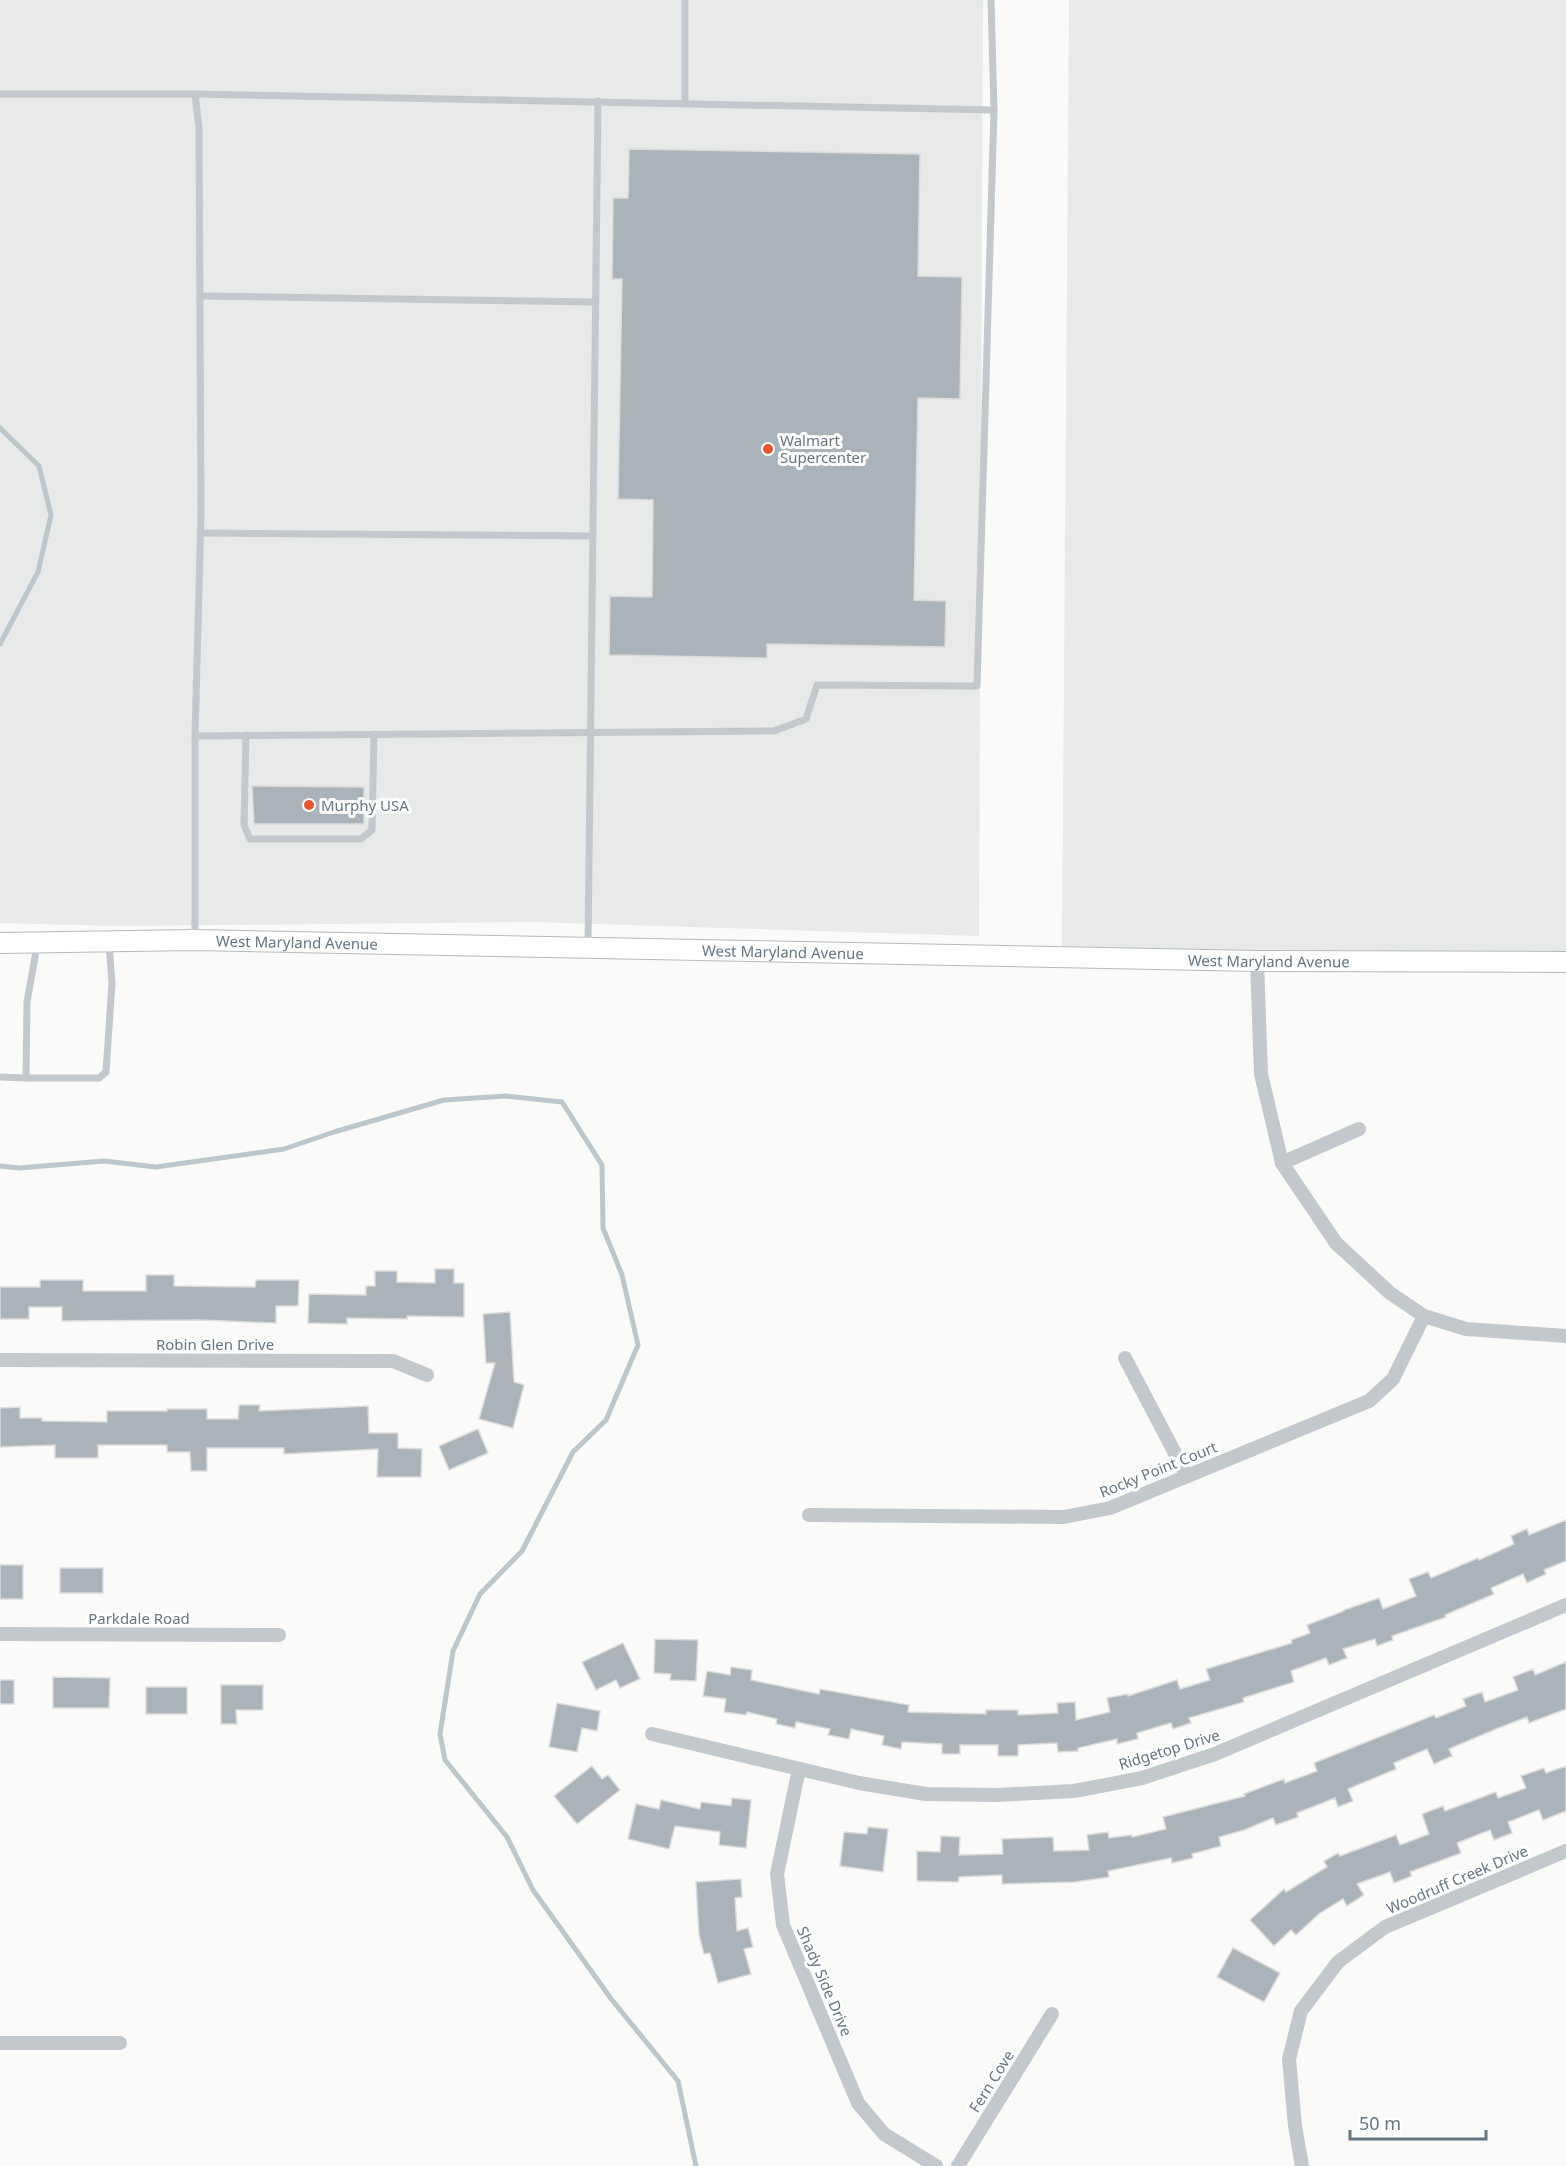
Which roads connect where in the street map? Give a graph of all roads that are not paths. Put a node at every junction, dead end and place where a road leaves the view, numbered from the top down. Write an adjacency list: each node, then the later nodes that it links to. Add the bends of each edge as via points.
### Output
1 (685, 0): 6 (lane)
2 (991, 0): 7 (lane)
3 (0, 94): 4 (lane)
4 (195, 94): 5 (lane); 8 (lane, via 199,129)
5 (598, 101): 6 (lane); 9 (lane)
6 (685, 102): 7 (lane)
7 (994, 110): 12 (lane, via 978,686 817,685 806,719 774,731)
8 (200, 296): 9 (lane); 10 (lane)
9 (595, 302): 11 (lane)
10 (200, 533): 11 (lane); 15 (lane)
11 (592, 536): 12 (lane)
12 (590, 733): 13 (lane); 20 (lane)
13 (374, 734): 14 (lane); 14 (lane, via 372,830 361,839 250,839 244,825)
14 (246, 735): 15 (lane)
15 (195, 736): 16 (lane)
16 (195, 940): 19 (street, West Maryland Avenue); 20 (street, West Maryland Avenue)
17 (0, 943): 18 (street, West Maryland Avenue)
18 (38, 943): 19 (street, West Maryland Avenue); 24 (lane, via 27,1002)
19 (109, 943): 24 (lane, via 112,983 106,1072 99,1078)
20 (588, 947): 21 (street, West Maryland Avenue)
21 (1257, 961): 22 (street, West Maryland Avenue); 26 (street, via 1261,1074)
22 (1566, 962)
23 (0, 1077): 24 (lane)
24 (26, 1078)
25 (1359, 1129): 26 (street)
26 (1282, 1163): 27 (street, via 1336,1243 1390,1293)
27 (1424, 1316): 28 (street, via 1466,1329); 32 (street, Rocky Point Court, via 1393,1379 1370,1401)
28 (1566, 1336)
29 (1125, 1359): 32 (street)
30 (0, 1360): 31 (street, Robin Glen Drive, via 393,1361)
31 (427, 1375)
32 (1187, 1476): 33 (street, Rocky Point Court, via 1110,1508 1064,1517)
33 (809, 1515)
34 (1566, 1605): 38 (street, Ridgetop Drive, via 1215,1754 1142,1778 1074,1791 926,1794)
35 (0, 1634): 36 (street, Parkdale Road)
36 (279, 1635)
37 (652, 1734): 38 (street, Ridgetop Drive)
38 (799, 1769): 43 (street, Shady Side Drive, via 777,1874 783,1926 858,2103 884,2134)
39 (1566, 1851): 45 (street, Woodruff Creek Drive, via 1385,1927 1338,1962 1301,2011 1289,2059)
40 (1052, 2014): 44 (street, Fern Cove)
41 (0, 2043): 42 (street)
42 (120, 2043)
43 (936, 2166)
44 (958, 2166)
45 (1302, 2166)

